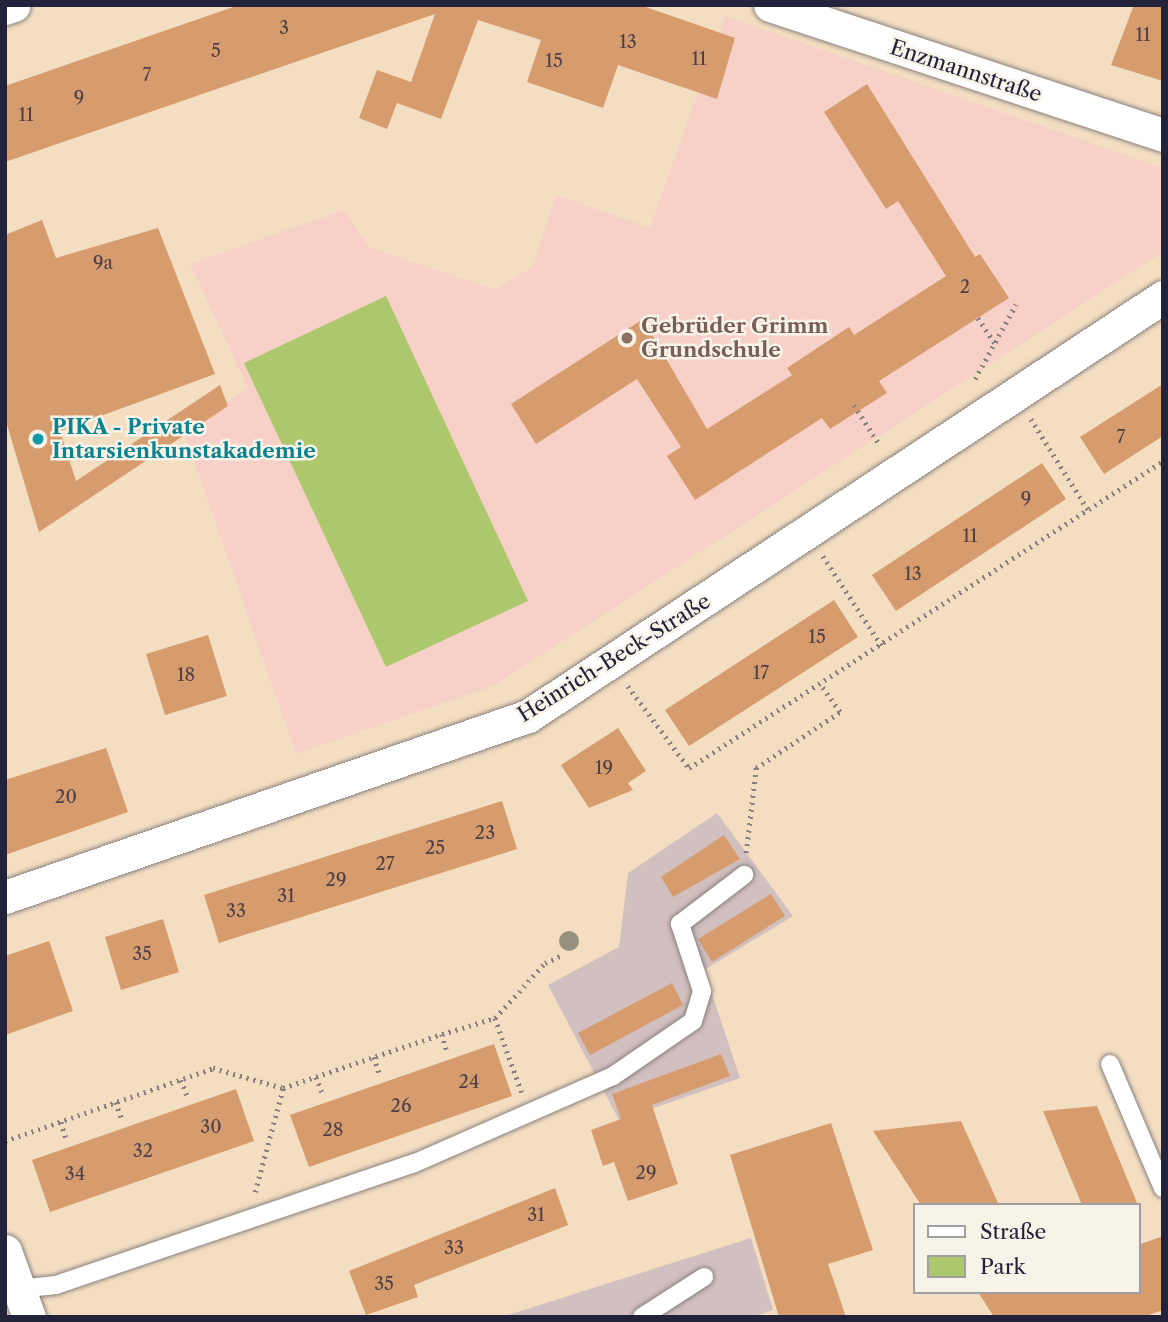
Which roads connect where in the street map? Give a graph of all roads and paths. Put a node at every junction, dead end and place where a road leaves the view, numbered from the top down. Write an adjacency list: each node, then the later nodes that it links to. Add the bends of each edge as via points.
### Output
1 (14, 5): 3 (street)
2 (769, 5): 4 (street, Enzmannstraße)
3 (5, 8)
4 (1163, 135)
5 (1163, 297): 10 (street, Heinrich-Beck-Straße)
6 (1016, 304): 8 (path)
7 (978, 318): 8 (path)
8 (995, 343): 9 (path)
9 (975, 379)
10 (1016, 395): 14 (path); 15 (street, Heinrich-Beck-Straße)
11 (854, 405): 12 (path)
12 (878, 442)
13 (1163, 461): 14 (path)
14 (1088, 510): 16 (path)
15 (808, 533): 16 (path); 20 (street, Heinrich-Beck-Straße, via 528,716)
16 (882, 646): 18 (path)
17 (628, 686): 18 (path, via 689,768)
18 (821, 686): 19 (path, via 840,712 756,768)
19 (744, 875): 34 (lane, via 680,925 702,991 693,1021 613,1076)
20 (5, 897)
21 (562, 955): 22 (path, via 545,963)
22 (495, 1018): 23 (path); 34 (path)
23 (442, 1034): 24 (path); 25 (path)
24 (447, 1052)
25 (374, 1058): 27 (path); 28 (path)
26 (1110, 1064): 39 (lane)
27 (380, 1076)
28 (316, 1077): 30 (path); 31 (path)
29 (181, 1080): 30 (path, via 213,1068); 32 (path); 33 (path)
30 (283, 1088): 40 (path)
31 (323, 1094)
32 (188, 1097)
33 (116, 1102): 35 (path); 36 (path)
34 (529, 1113): 40 (lane, via 422,1160)
35 (122, 1119)
36 (61, 1122): 37 (path); 38 (path)
37 (66, 1138)
38 (5, 1141)
39 (1163, 1188)
40 (246, 1223): 43 (lane)
41 (5, 1251): 43 (street)
42 (704, 1277): 44 (lane)
43 (18, 1300)
44 (642, 1317)

